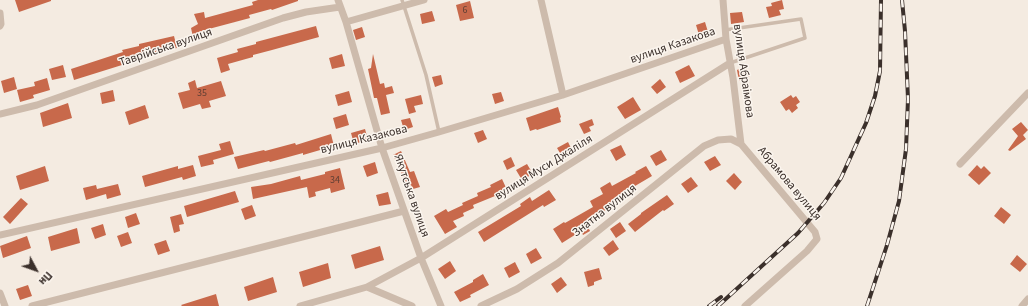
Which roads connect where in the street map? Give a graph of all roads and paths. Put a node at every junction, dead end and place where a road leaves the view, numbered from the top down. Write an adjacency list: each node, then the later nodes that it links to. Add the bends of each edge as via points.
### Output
1 (424, 0): 5 (street)
2 (541, 0): 13 (street)
3 (723, 0): 9 (street, вулиця Абраімова)
4 (339, 3): 7 (street, Якутська вулиця); 14 (street, Таврійська вулиця, via 283,18 37,105)
5 (403, 3): 7 (street); 15 (lane, via 426,75)
6 (0, 13): 8 (street)
7 (346, 22): 17 (street, Якутська вулиця)
8 (0, 26)
9 (725, 30): 10 (street, вулиця Абраімова); 11 (lane, via 801,19 805,38)
10 (726, 39): 11 (street, вулиця Абраімова); 13 (street, вулиця Казакова)
11 (730, 63): 16 (street, вулиця Абраімова); 21 (street, вулиця Муси Джаліля)
12 (1028, 93): 18 (street)
13 (563, 95): 15 (street, вулиця Казакова)
14 (0, 114)
15 (439, 132): 17 (street, вулиця Казакова)
16 (742, 144): 30 (street, Знатна вулиця, via 731,139 718,140 704,146 558,263 517,289); 31 (street, Абрамова вулиця, via 815,232 817,239)
17 (382, 148): 19 (street, Якутська вулиця); 20 (street, вулиця Казакова)
18 (960, 164)
19 (404, 211): 21 (street, Якутська вулиця); 26 (street)
20 (0, 235)
21 (421, 258): 22 (street, вулиця Муси Джаліля); 29 (street, Якутська вулиця)
22 (367, 287): 27 (street); 28 (street)
23 (0, 293): 25 (street)
24 (1028, 299): 32 (street)
25 (4, 306)
26 (32, 306)
27 (300, 306)
28 (412, 306)
29 (441, 306)
30 (481, 306)
31 (745, 306)
32 (1022, 306)

